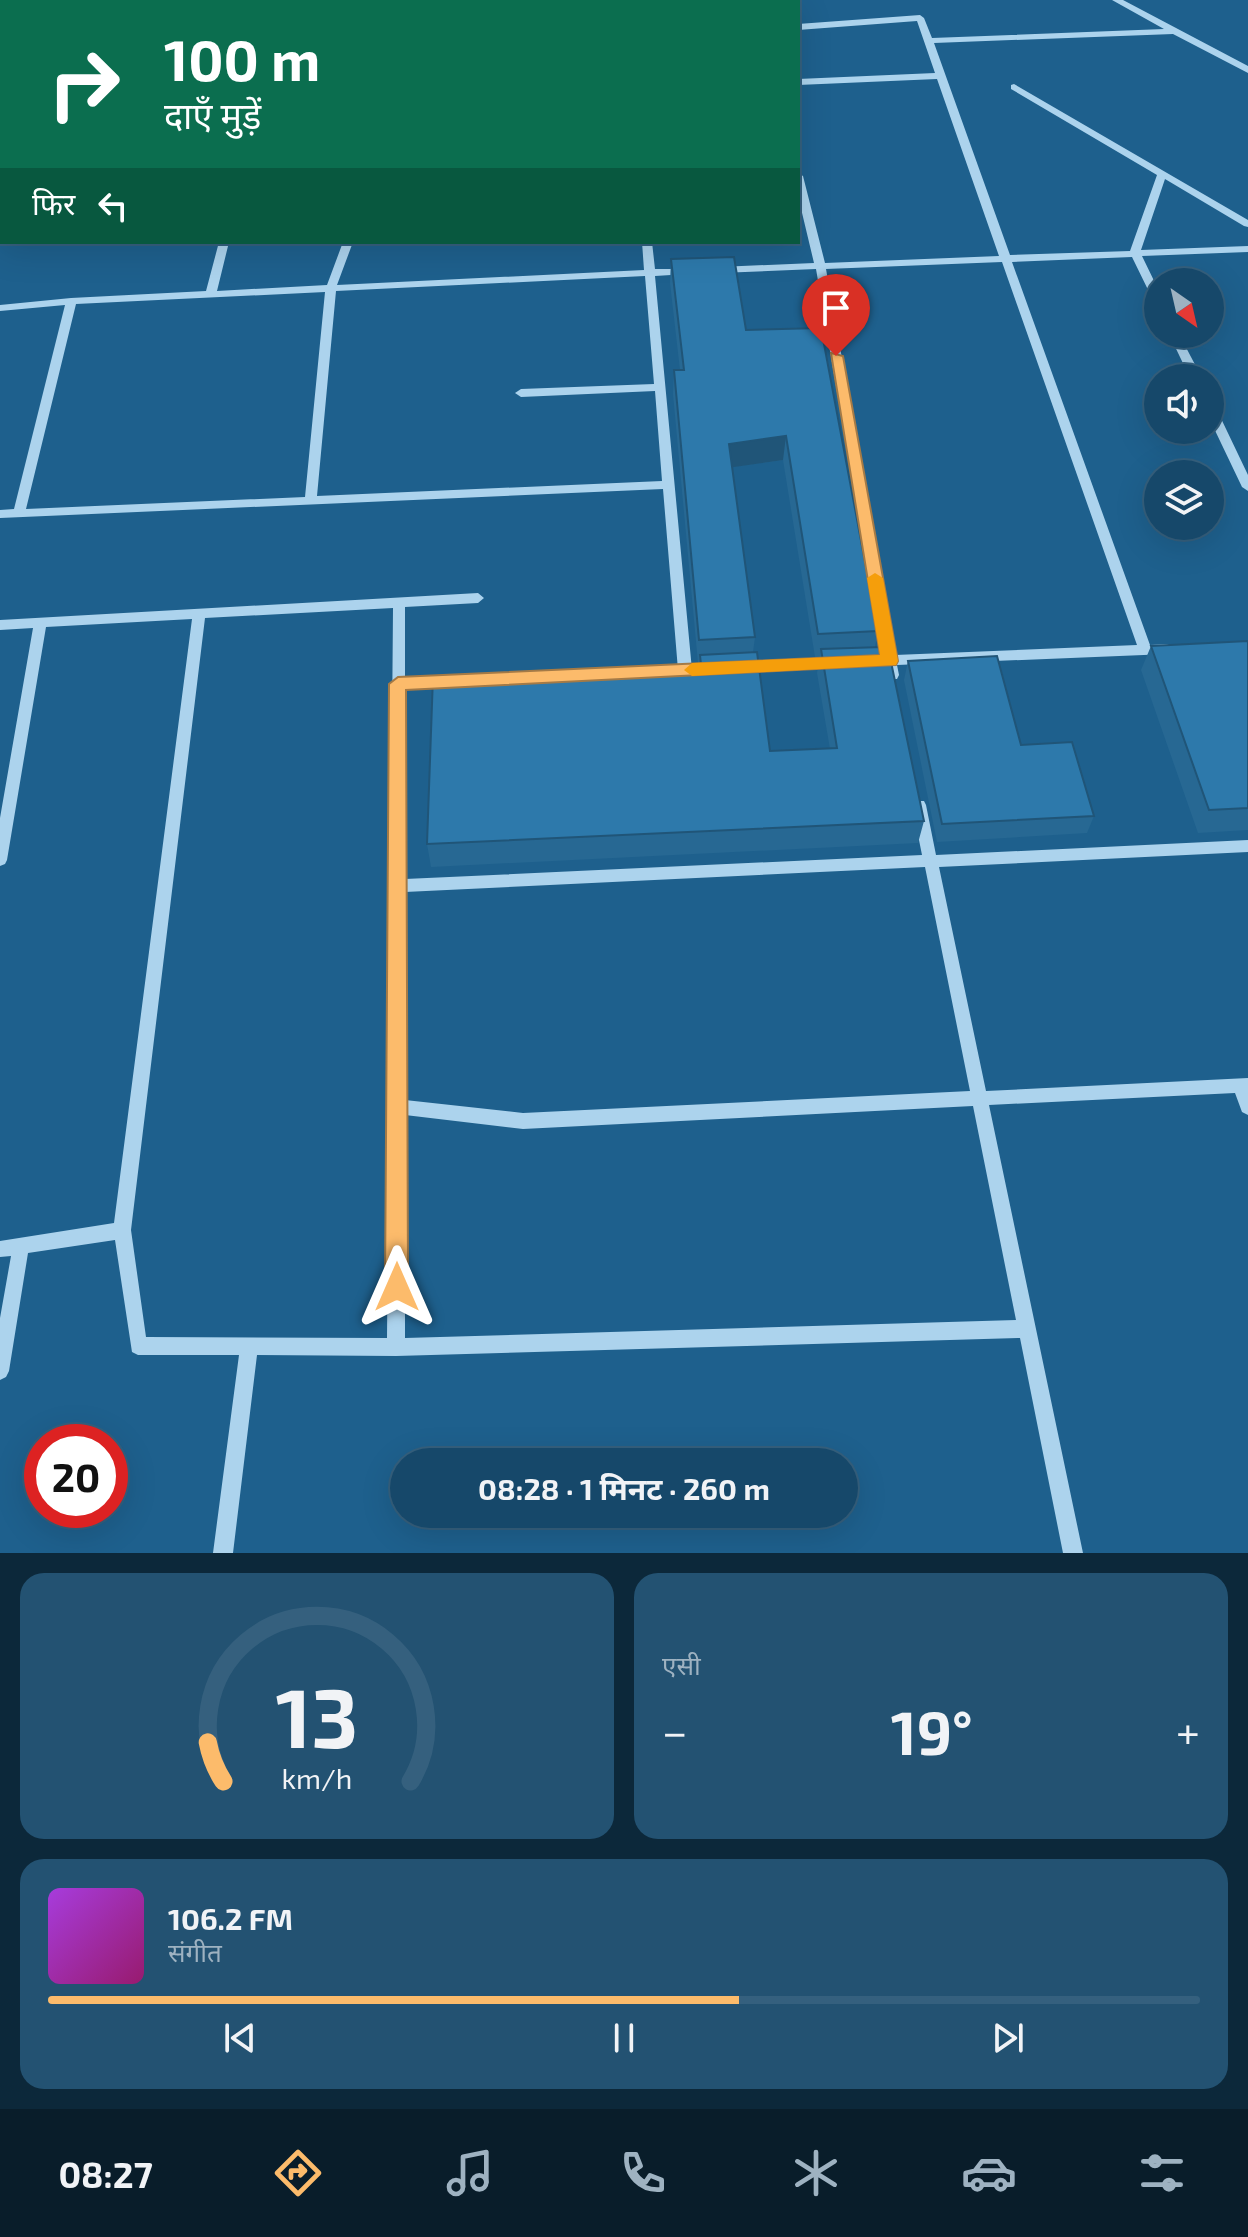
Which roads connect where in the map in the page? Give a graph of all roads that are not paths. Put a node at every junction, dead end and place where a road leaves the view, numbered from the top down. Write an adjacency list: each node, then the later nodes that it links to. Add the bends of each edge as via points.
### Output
1 (1116, 0): 3 (street)
2 (800, 27): 4 (street, via 920,18)
3 (1176, 31): 4 (street); 5 (street)
4 (928, 41): 6 (street)
5 (1248, 70)
6 (940, 76): 7 (street); 17 (street)
7 (800, 82)
8 (1014, 87): 9 (street)
9 (1162, 173): 11 (street); 16 (street)
10 (800, 184): 18 (street)
11 (1248, 224)
12 (224, 244): 24 (street)
13 (347, 244): 23 (street)
14 (647, 244): 22 (street)
15 (1248, 249): 16 (street)
16 (1135, 252): 17 (street); 21 (street)
17 (1003, 257): 18 (street); 41 (street)
18 (820, 265): 19 (street); 42 (street)
19 (711, 270)
20 (695, 271): 22 (street)
21 (1144, 271)
22 (649, 273): 23 (street); 27 (street)
23 (331, 288): 24 (street); 32 (street)
24 (211, 294): 25 (street)
25 (71, 301): 26 (street); 33 (street)
26 (0, 308)
27 (659, 387): 28 (street); 30 (street)
28 (521, 393)
29 (1224, 437): 31 (street)
30 (668, 485): 32 (street); 44 (street)
31 (1248, 487)
32 (311, 500): 33 (street)
33 (19, 513): 34 (street)
34 (0, 514)
35 (478, 598): 36 (street)
36 (399, 602): 37 (street); 48 (street)
37 (199, 614): 38 (street); 60 (street)
38 (40, 623): 39 (street); 51 (street)
39 (0, 625)
40 (1189, 648): 41 (street)
41 (1145, 650): 42 (street)
42 (890, 661): 43 (street); 49 (street)
43 (732, 668)
44 (685, 670): 45 (street); 46 (street)
45 (701, 670)
46 (669, 671)
47 (462, 681): 48 (street)
48 (398, 684): 55 (street)
49 (896, 692)
50 (915, 784): 54 (street)
51 (3, 822): 53 (street)
52 (1248, 846): 54 (street)
53 (0, 860)
54 (931, 861): 55 (street); 57 (street)
55 (398, 886): 58 (street)
56 (1244, 1085): 57 (street); 59 (street)
57 (980, 1099): 58 (street, via 523,1121); 63 (street)
58 (397, 1107): 65 (street)
59 (1248, 1107)
60 (122, 1230): 61 (street); 64 (street, via 138,1346)
61 (21, 1246): 62 (street); 66 (street)
62 (0, 1249)
63 (1028, 1329): 65 (street); 68 (street)
64 (249, 1346): 65 (street); 67 (street)
65 (396, 1347)
66 (0, 1371)
67 (223, 1553)
68 (1073, 1553)

